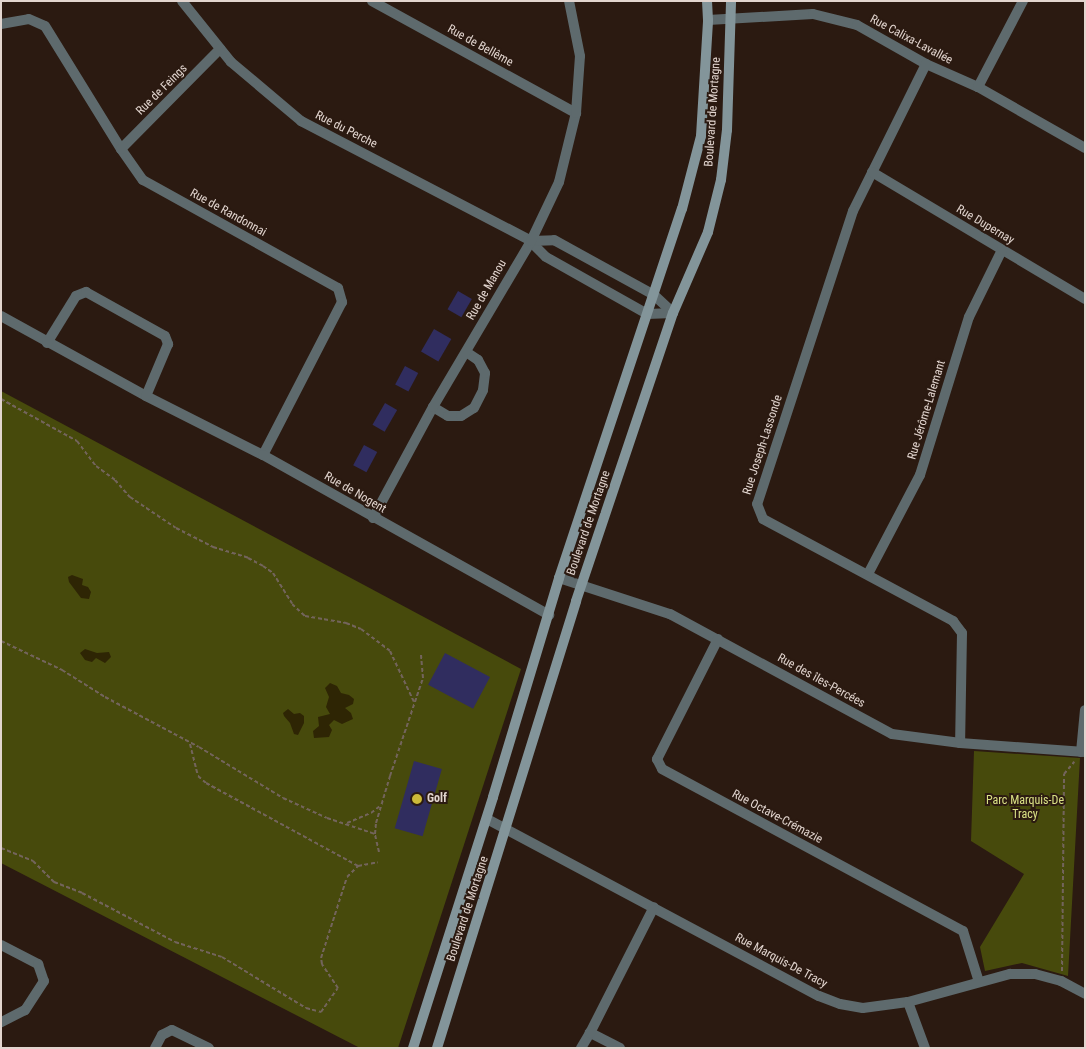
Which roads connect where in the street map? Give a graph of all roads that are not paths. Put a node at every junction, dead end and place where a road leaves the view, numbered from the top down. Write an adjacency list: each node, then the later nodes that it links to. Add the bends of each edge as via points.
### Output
1 (182, 1): 10 (street, Rue du Perche)
2 (372, 1): 13 (street, Rue de Bellême)
3 (568, 1): 13 (street, Rue de Manou, via 580,56)
4 (707, 1): 8 (main road, Boulevard de Mortagne)
5 (731, 1): 7 (main road, Boulevard de Mortagne)
6 (1023, 1): 12 (street)
7 (731, 19): 8 (street, Rue Calixa-Lavallée); 11 (street, Rue Calixa-Lavallée, via 813,14 857,25); 21 (main road, Boulevard de Mortagne, via 727,130 721,180 708,232)
8 (708, 20): 19 (main road, Boulevard de Mortagne, via 701,136)
9 (1, 24): 15 (street, Rue de Randonnai, via 29,19 45,26)
10 (220, 49): 15 (street, Rue de Feings); 17 (street, Rue du Perche, via 301,121)
11 (926, 64): 12 (street, Rue Calixa-Lavallée); 16 (street, Rue Joseph-Lassonde)
12 (978, 87): 14 (street, Rue Calixa-Lavallée)
13 (576, 113): 17 (street, Rue de Manou, via 559,182)
14 (1085, 148)
15 (121, 150): 28 (street, Rue de Randonnai, via 143,180 338,288 342,302)
16 (872, 172): 18 (street, Rue Dupernay); 30 (street, Rue Joseph-Lassonde, via 853,211 757,504 763,519)
17 (531, 241): 19 (street, Rue du Perche, via 554,240); 22 (street, Rue du Perche, via 546,258); 25 (street, Rue de Manou)
18 (1002, 250): 20 (street, Rue Dupernay); 30 (street, Rue Jérôme-Lalemant, via 969,317 920,475)
19 (654, 295): 21 (street, Rue du Perche); 22 (main road, Boulevard de Mortagne)
20 (1085, 299)
21 (673, 313): 22 (street); 32 (main road, Boulevard de Mortagne)
22 (647, 314): 31 (main road, Boulevard de Mortagne)
23 (1, 316): 24 (street, Rue de Nogent)
24 (47, 343): 26 (street, Rue de Nogent); 26 (street, via 76,296 86,292 165,336 168,344)
25 (466, 352): 27 (street, Rue de Manou); 27 (street, via 478,360 485,373 483,390 474,408 461,416 448,416)
26 (146, 396): 28 (street, Rue de Nogent)
27 (433, 408): 29 (street, Rue de Manou)
28 (263, 455): 29 (street, Rue de Nogent)
29 (373, 518): 33 (street, Rue de Nogent)
30 (868, 574): 36 (street, Rue Joseph-Lassonde, via 953,621 962,632)
31 (559, 578): 32 (street, Rue des îles-Percées); 33 (main road, Boulevard de Mortagne)
32 (581, 586): 34 (street, Rue des îles-Percées, via 670,614); 39 (main road, Boulevard de Mortagne)
33 (549, 615): 38 (main road, Boulevard de Mortagne)
34 (718, 639): 36 (street, Rue des îles-Percées, via 892,734); 42 (street, Rue Octave-Crémazie, via 657,759 662,769 963,931)
35 (1085, 710): 37 (street)
36 (960, 743): 37 (street, Rue des îles-Percées)
37 (1083, 752)
38 (487, 819): 39 (street, Rue Marquis-De Tracy); 50 (main road, Boulevard de Mortagne)
39 (506, 829): 40 (street, Rue Marquis-De Tracy); 51 (main road, Boulevard de Mortagne)
40 (654, 907): 44 (street, Rue Marquis-De Tracy, via 819,996 840,1004 862,1008); 46 (street)
41 (1, 945): 45 (street, via 38,964 44,981 25,1010)
42 (979, 982): 43 (street, Rue Marquis-De Tracy, via 1010,974 1035,974 1061,981); 44 (street, Rue Marquis-De Tracy)
43 (1085, 994)
44 (908, 1002): 53 (street)
45 (1, 1022)
46 (590, 1033): 47 (street); 52 (street)
47 (616, 1047)
48 (155, 1048): 49 (street, via 162,1035 172,1030)
49 (209, 1048)
50 (413, 1048)
51 (437, 1048)
52 (581, 1048)
53 (925, 1048)

